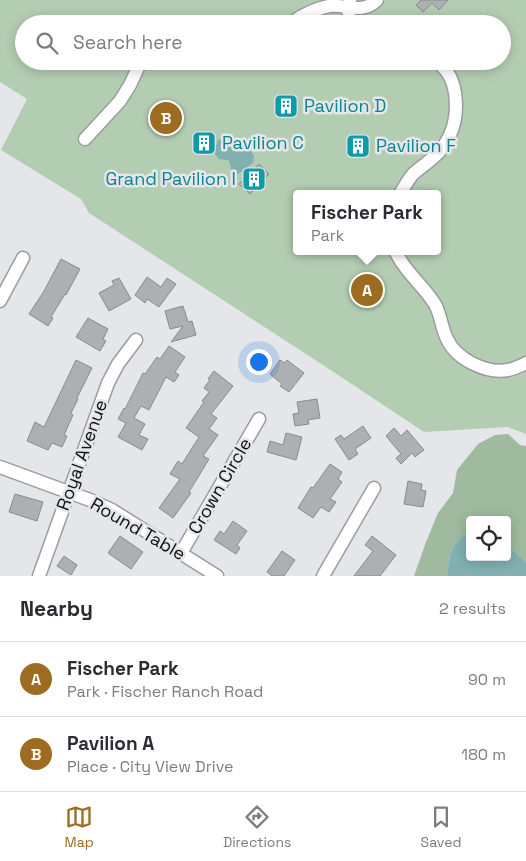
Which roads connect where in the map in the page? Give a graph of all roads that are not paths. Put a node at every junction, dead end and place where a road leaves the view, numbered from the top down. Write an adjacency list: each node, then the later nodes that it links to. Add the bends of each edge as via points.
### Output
1 (377, 0): 2 (street, via 368,7 358,8)
2 (349, 4): 3 (street)
3 (304, 15)
4 (137, 70): 6 (street, via 120,101)
5 (445, 70): 7 (street, via 452,79 457,102 455,122 440,150 412,176)
6 (85, 139)
7 (403, 190)
8 (397, 255): 12 (street, via 425,289 436,307 447,339 464,359 492,370 507,370)
9 (23, 258): 10 (street)
10 (0, 301)
11 (136, 340): 16 (street, Royal Avenue, via 108,383)
12 (526, 363)
13 (259, 419): 17 (street, Crown Circle)
14 (0, 468): 16 (street, Round Table)
15 (374, 488): 20 (street)
16 (68, 492): 17 (street, Round Table, via 112,510); 18 (street, Royal Avenue)
17 (181, 553): 19 (street, Round Table)
18 (39, 576)
19 (217, 576)
20 (324, 576)

